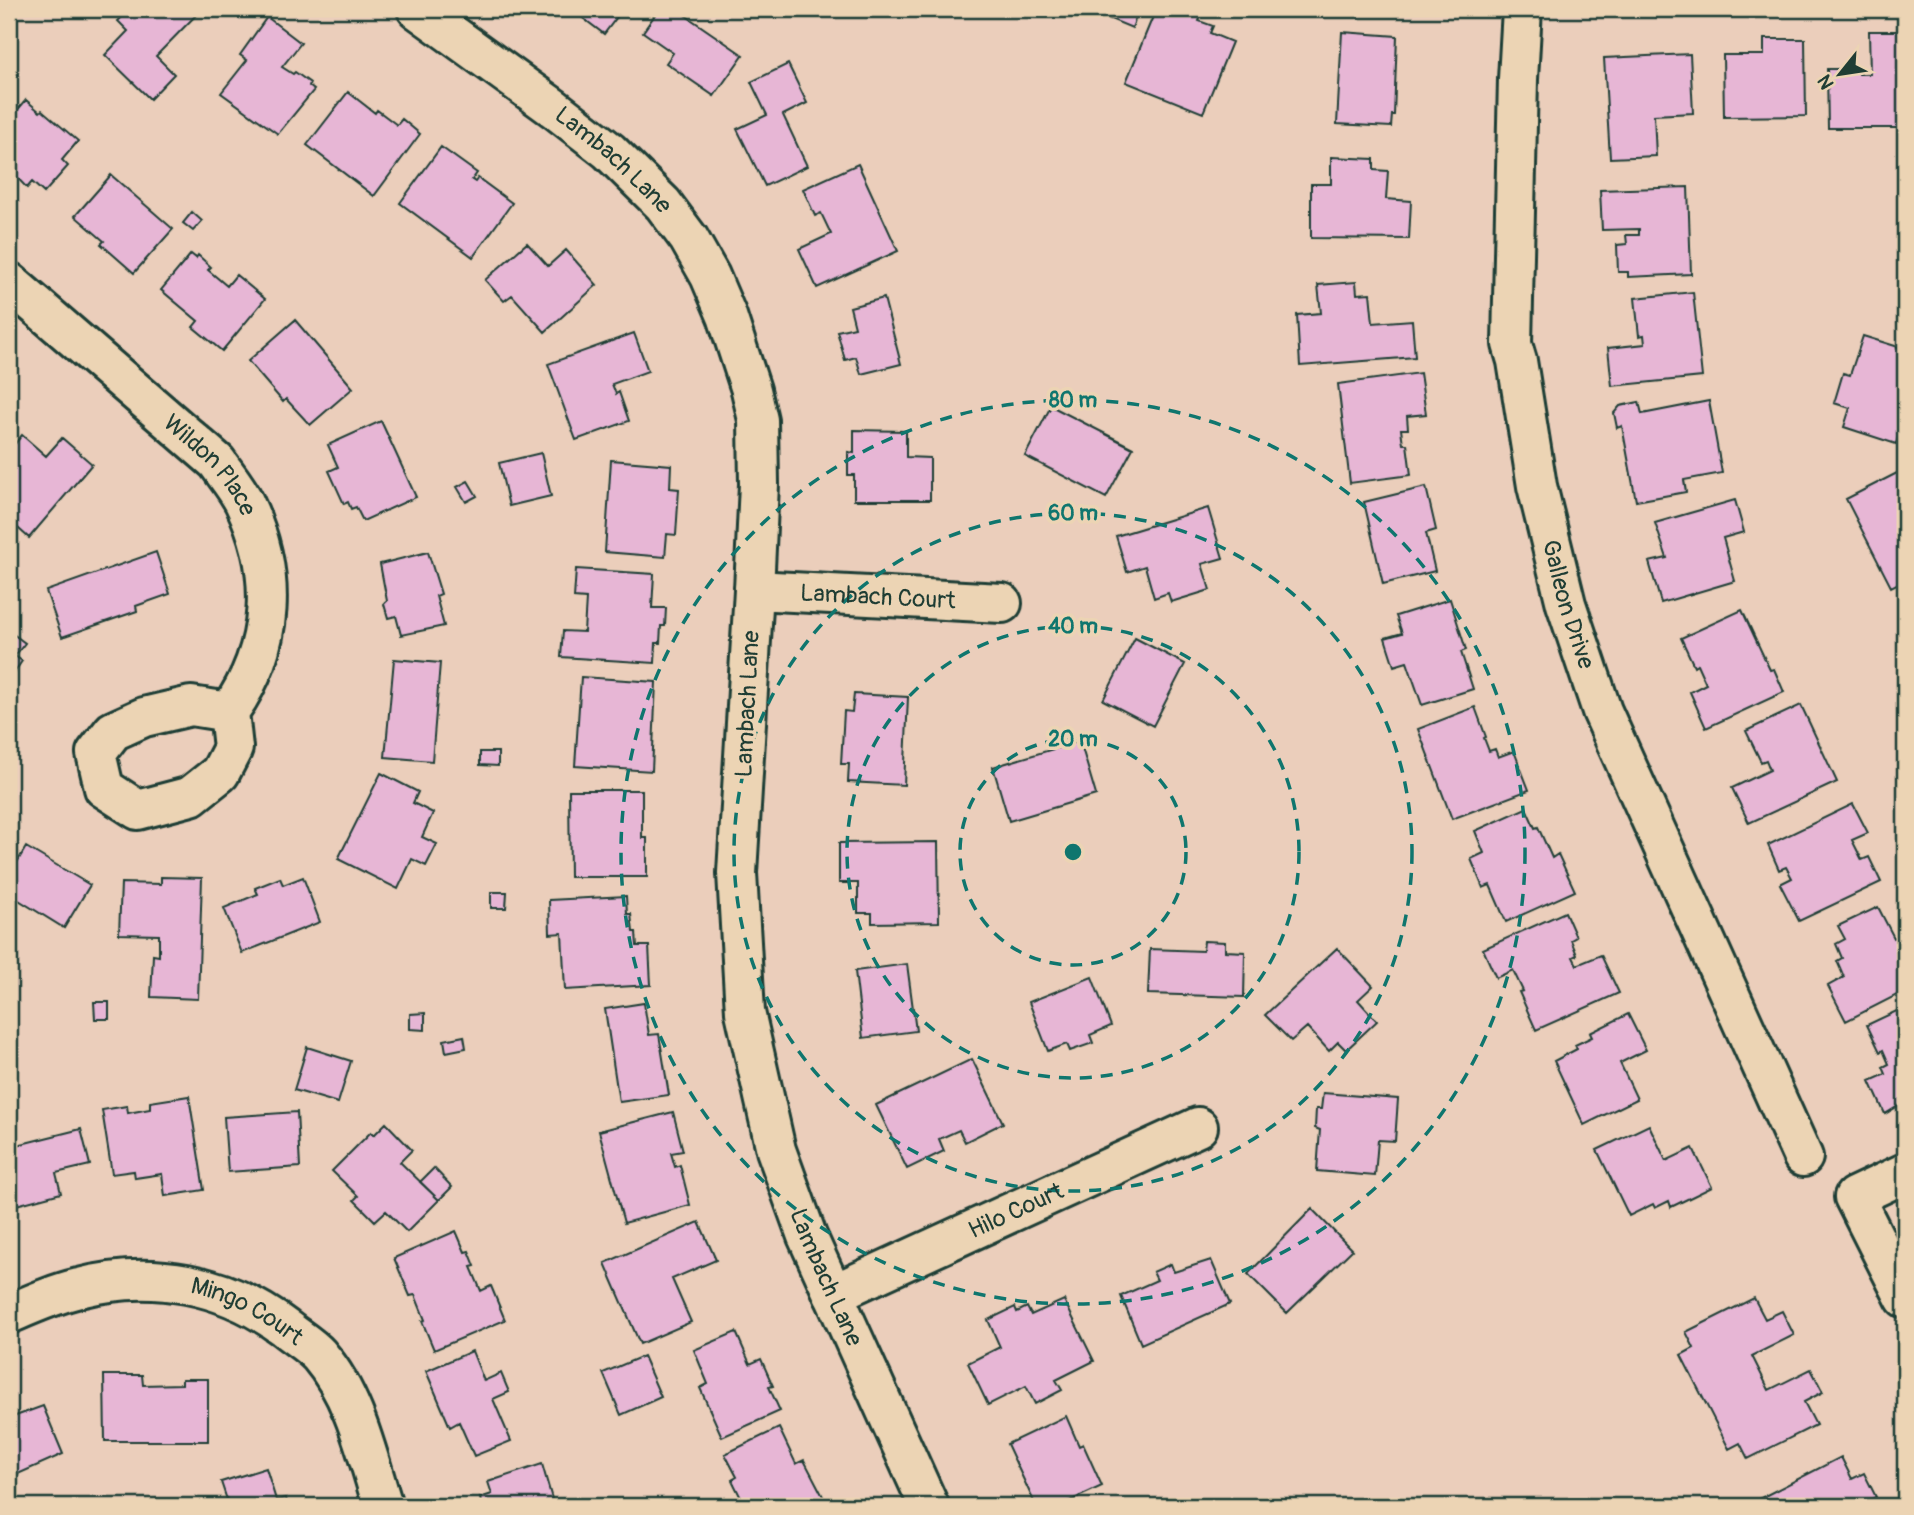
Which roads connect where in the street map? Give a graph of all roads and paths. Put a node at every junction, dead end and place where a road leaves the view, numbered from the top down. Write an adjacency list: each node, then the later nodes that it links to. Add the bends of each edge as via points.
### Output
1 (417, 9): 4 (street, Lambach Lane, via 609,151 663,204 689,239 727,316 758,420)
2 (1522, 9): 8 (street, Galleon Drive, via 1512,344 1537,486 1566,604 1602,711)
3 (9, 282): 6 (street, Wildon Place, via 201,446 242,499 257,532 266,572 267,612 256,663)
4 (754, 590): 5 (street, Lambach Court); 10 (street, Lambach Lane, via 737,873 745,1012 776,1150)
5 (1002, 603)
6 (229, 712)
7 (1198, 1127): 10 (street, Hilo Court)
8 (1803, 1157)
9 (1905, 1173): 11 (street, via 1854,1197)
10 (833, 1294): 14 (street, Lambach Lane)
11 (1905, 1298)
12 (9, 1314): 13 (street, Mingo Court, via 69,1291 122,1279 173,1281 227,1293 270,1316 318,1354 359,1428)
13 (383, 1506)
14 (929, 1506)

